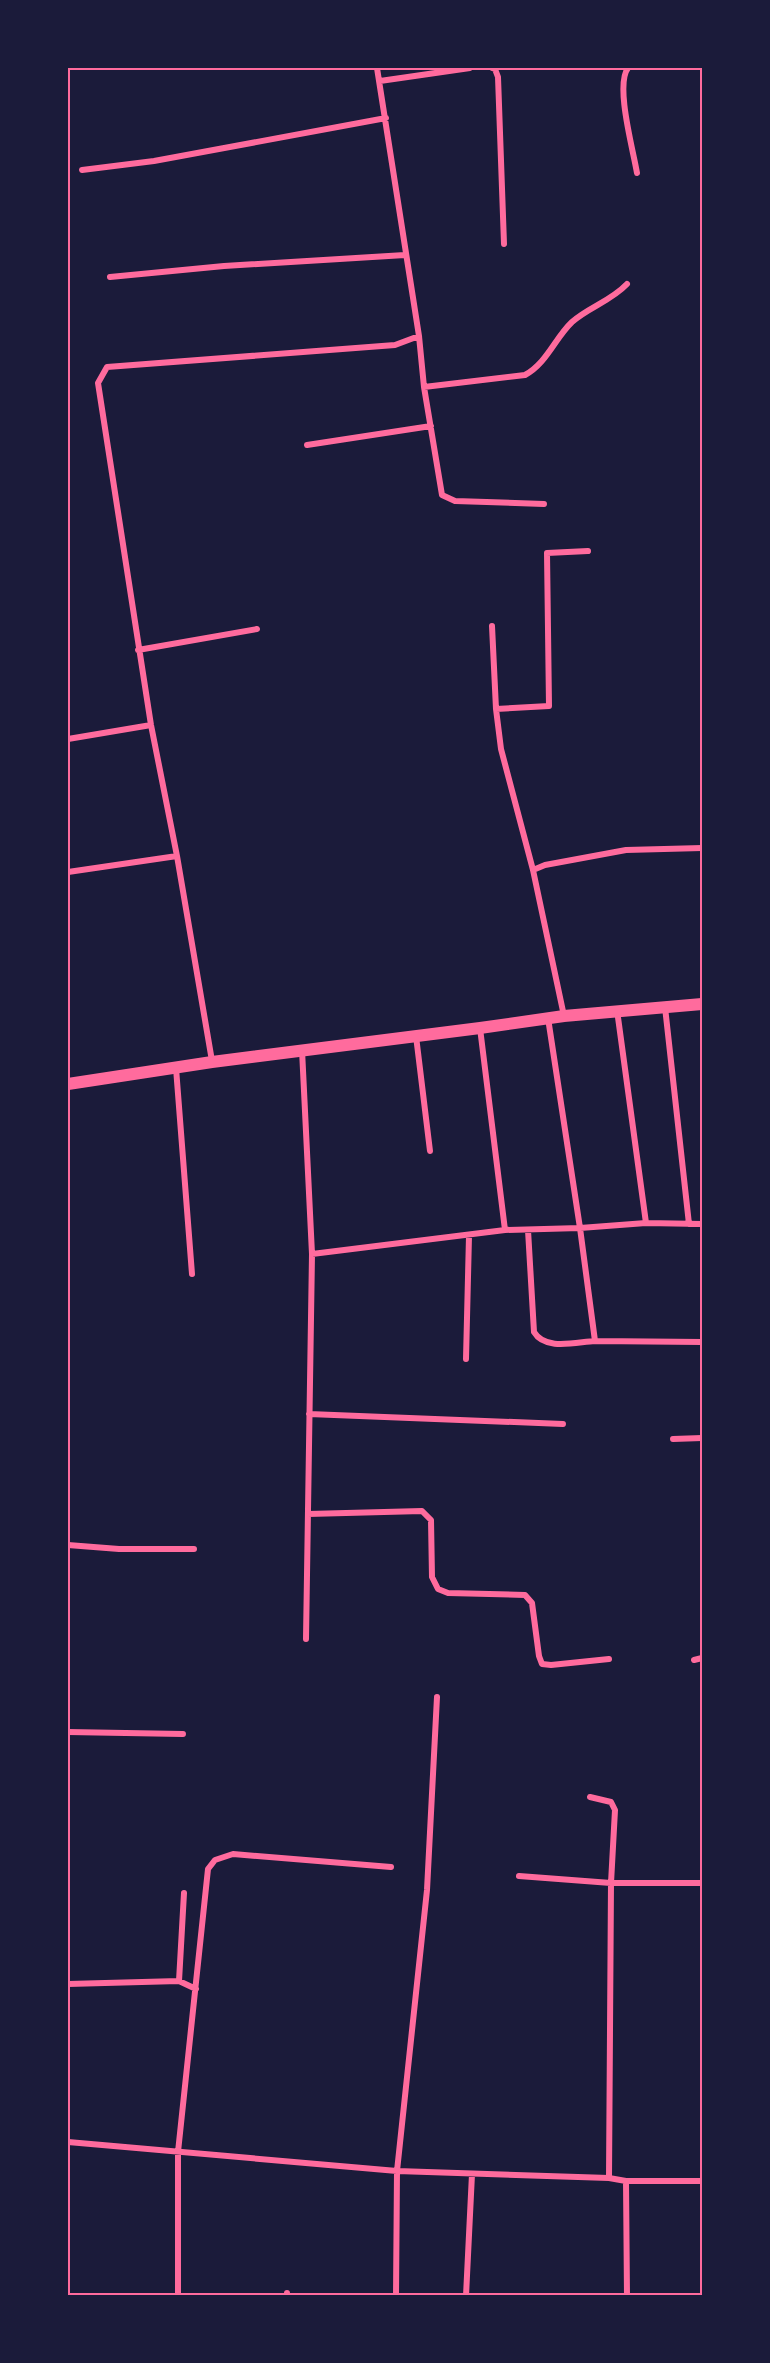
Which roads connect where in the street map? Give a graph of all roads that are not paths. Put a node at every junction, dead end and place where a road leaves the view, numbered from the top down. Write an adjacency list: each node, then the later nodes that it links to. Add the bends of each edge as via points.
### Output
1 (377, 68): 5 (street)
2 (470, 68): 5 (street)
3 (492, 68): 9 (street, via 498,77)
4 (628, 68): 8 (street, via 622,91)
5 (380, 81): 6 (street)
6 (386, 118): 7 (street, via 154,161); 10 (street)
7 (82, 170)
8 (637, 172)
9 (504, 244)
10 (405, 255): 11 (street); 13 (street)
11 (110, 278)
12 (627, 284): 14 (street, via 571,323 537,366 525,375)
13 (419, 336): 14 (street); 21 (street, via 395,345 107,367 98,383)
14 (424, 387): 15 (street)
15 (431, 426): 16 (street); 17 (street, via 442,495 454,501)
16 (307, 445)
17 (544, 504)
18 (588, 550): 22 (street, via 547,553 549,706)
19 (492, 626): 22 (street)
20 (257, 629): 21 (street)
21 (138, 650): 23 (street)
22 (496, 710): 27 (street, via 501,748)
23 (151, 724): 24 (street); 26 (street)
24 (68, 739)
25 (702, 848): 27 (street, via 627,850)
26 (177, 856): 28 (street); 37 (street)
27 (533, 870): 32 (street)
28 (68, 872)
29 (702, 1004): 30 (main road)
30 (665, 1006): 31 (main road); 42 (street)
31 (617, 1010): 32 (main road); 41 (street)
32 (564, 1016): 33 (main road)
33 (548, 1018): 34 (main road); 44 (street)
34 (480, 1028): 35 (main road); 45 (street)
35 (416, 1036): 36 (main road); 40 (street)
36 (302, 1050): 37 (main road); 48 (street)
37 (212, 1062): 38 (main road)
38 (176, 1067): 39 (main road); 49 (street)
39 (68, 1084)
40 (430, 1151)
41 (646, 1223): 42 (street); 44 (street)
42 (689, 1224): 43 (street)
43 (702, 1224)
44 (580, 1228): 46 (street); 50 (street)
45 (505, 1230): 46 (street); 47 (street)
46 (528, 1230): 50 (street, via 534,1332 549,1343)
47 (469, 1236): 48 (street); 52 (street)
48 (312, 1254): 53 (street)
49 (192, 1274)
50 (595, 1341): 51 (street)
51 (702, 1342)
52 (466, 1359)
53 (309, 1414): 54 (street); 57 (street)
54 (563, 1424)
55 (702, 1438): 56 (street)
56 (674, 1439)
57 (308, 1514): 60 (street); 62 (street, via 422,1511 431,1520 432,1577 438,1589 448,1593 525,1595 532,1603 542,1664)
58 (68, 1545): 59 (street)
59 (194, 1549)
60 (306, 1639)
61 (702, 1658): 63 (street)
62 (609, 1659)
63 (694, 1660)
64 (437, 1697): 78 (street, via 427,1890)
65 (68, 1732): 66 (street)
66 (183, 1734)
67 (590, 1797): 70 (street, via 614,1804)
68 (391, 1868): 75 (street, via 233,1854 215,1860 208,1869)
69 (519, 1876): 70 (street)
70 (611, 1883): 71 (street); 80 (street)
71 (702, 1883)
72 (184, 1893): 73 (street)
73 (179, 1981): 74 (street); 75 (street)
74 (68, 1984)
75 (196, 1989): 77 (street)
76 (68, 2142): 77 (street)
77 (178, 2152): 78 (street); 83 (street)
78 (397, 2171): 79 (street); 84 (street)
79 (472, 2174): 80 (street); 85 (street)
80 (609, 2178): 81 (street)
81 (626, 2181): 82 (street); 86 (street)
82 (702, 2181)
83 (178, 2295)
84 (396, 2295)
85 (466, 2295)
86 (627, 2295)

